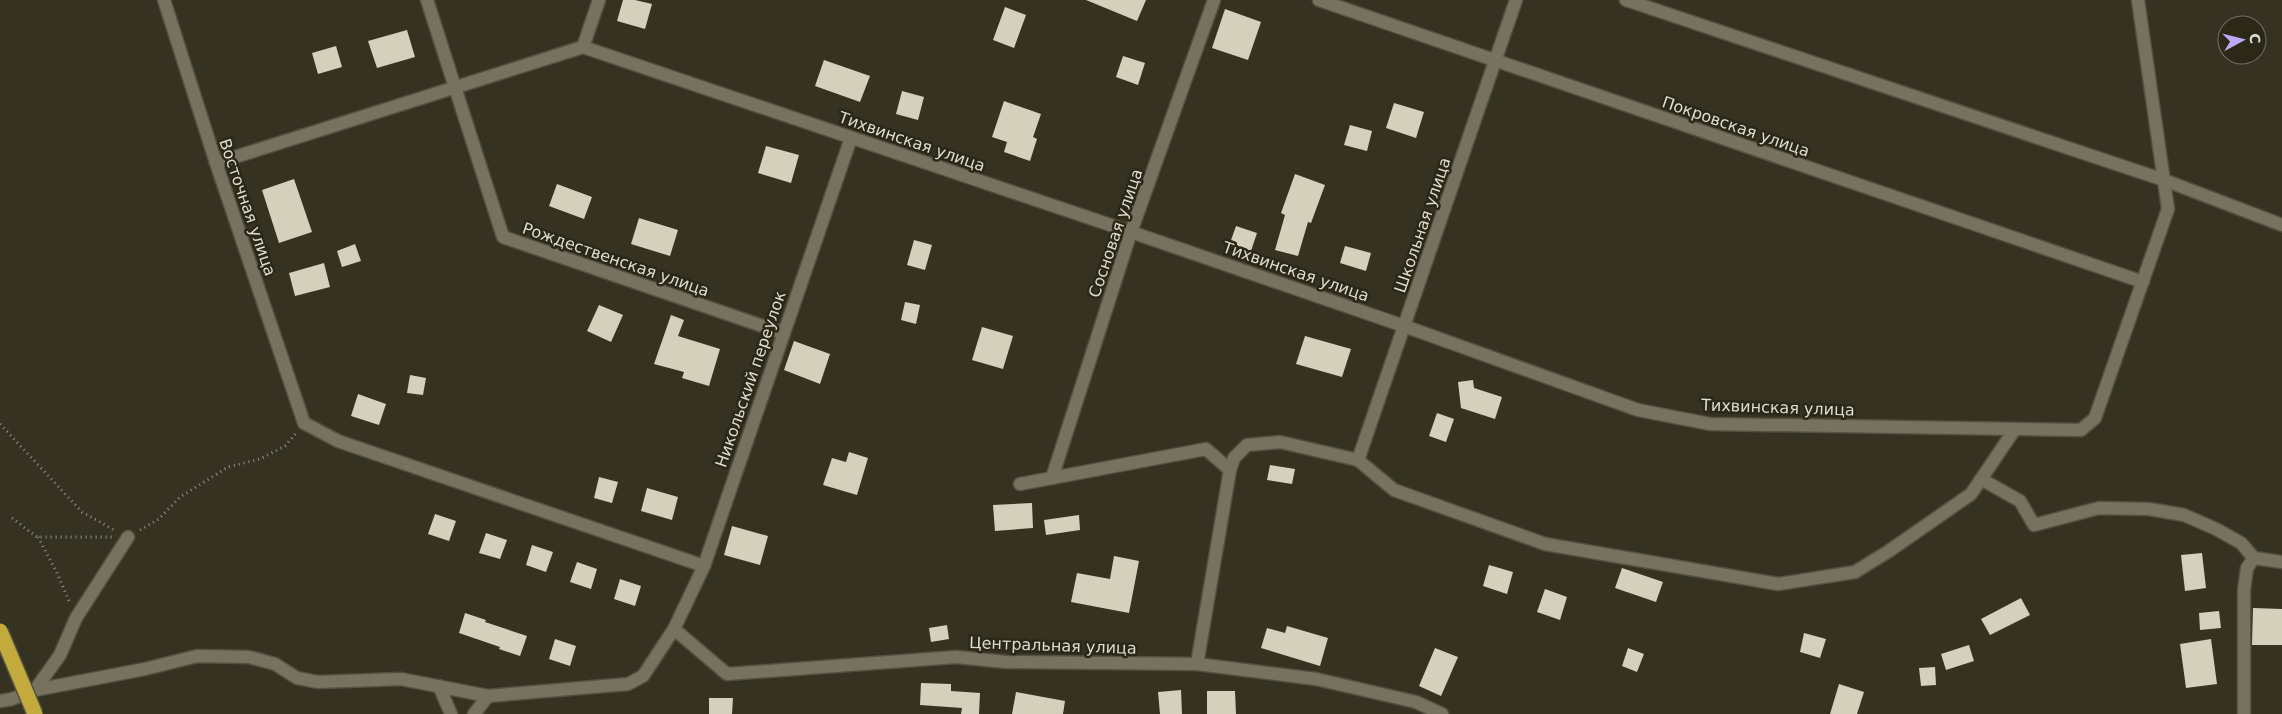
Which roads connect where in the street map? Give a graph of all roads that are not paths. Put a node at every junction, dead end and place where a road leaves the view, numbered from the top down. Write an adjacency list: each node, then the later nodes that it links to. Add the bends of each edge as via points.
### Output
1 (164, 0): 13 (street, Восточная улица)
2 (427, 0): 11 (street, Рождественская улица)
3 (598, 0): 9 (street)
4 (1214, 0): 16 (street, Сосновая улица)
5 (1319, 0): 10 (street, Покровская улица)
6 (1516, 0): 10 (street, Школьная улица)
7 (1626, 0): 14 (street)
8 (2138, 0): 14 (street, Тихвинская улица)
9 (583, 47): 11 (street); 12 (street, Тихвинская улица)
10 (1495, 60): 17 (street, Покровская улица); 18 (street, Школьная улица)
11 (456, 88): 13 (street); 19 (street, Рождественская улица, via 503,237)
12 (851, 138): 16 (street, Тихвинская улица); 19 (street, Никольский переулок)
13 (216, 163): 29 (street, Восточная улица, via 304,423 338,441)
14 (2164, 180): 15 (street); 17 (street, Тихвинская улица, via 2168,209)
15 (2282, 224)
16 (1131, 232): 18 (street, Тихвинская улица); 23 (street, Сосновая улица)
17 (2143, 282): 20 (street, Тихвинская улица, via 2096,418 2080,430)
18 (1404, 326): 20 (street, Тихвинская улица, via 1638,410 1710,424); 21 (street, Школьная улица)
19 (783, 334): 29 (street, Никольский переулок)
20 (2015, 429): 24 (street)
21 (1358, 460): 22 (street, via 1280,442 1247,444 1234,458); 24 (street, via 1394,490 1545,544 1778,584 1855,572 1971,494)
22 (1230, 470): 23 (street, via 1206,449); 32 (street)
23 (1052, 478): 25 (street)
24 (1981, 479): 27 (street, via 2020,501 2034,525 2099,508 2176,513 2216,528 2241,543)
25 (1020, 484)
26 (128, 537): 34 (street, via 76,618 60,655)
27 (2254, 558): 28 (street); 41 (street, via 2247,568 2244,590)
28 (2282, 562)
29 (704, 566): 30 (street, Никольский переулок)
30 (674, 629): 32 (street, Центральная улица, via 727,674 956,657 1006,662); 35 (street, Никольский переулок, via 643,676 628,684)
31 (0, 631): 37 (highway, bridge)
32 (1197, 664): 40 (street, Центральная улица, via 1316,679 1416,702)
33 (438, 686): 34 (street, Никольский переулок, via 401,679 318,682 297,678 275,664 249,657 197,656); 35 (street, Никольский переулок); 38 (street)
34 (35, 690): 36 (street, Никольский переулок)
35 (488, 696): 39 (street)
36 (0, 701)
37 (35, 714)
38 (451, 714)
39 (474, 714)
40 (1442, 714)
41 (2244, 714)

